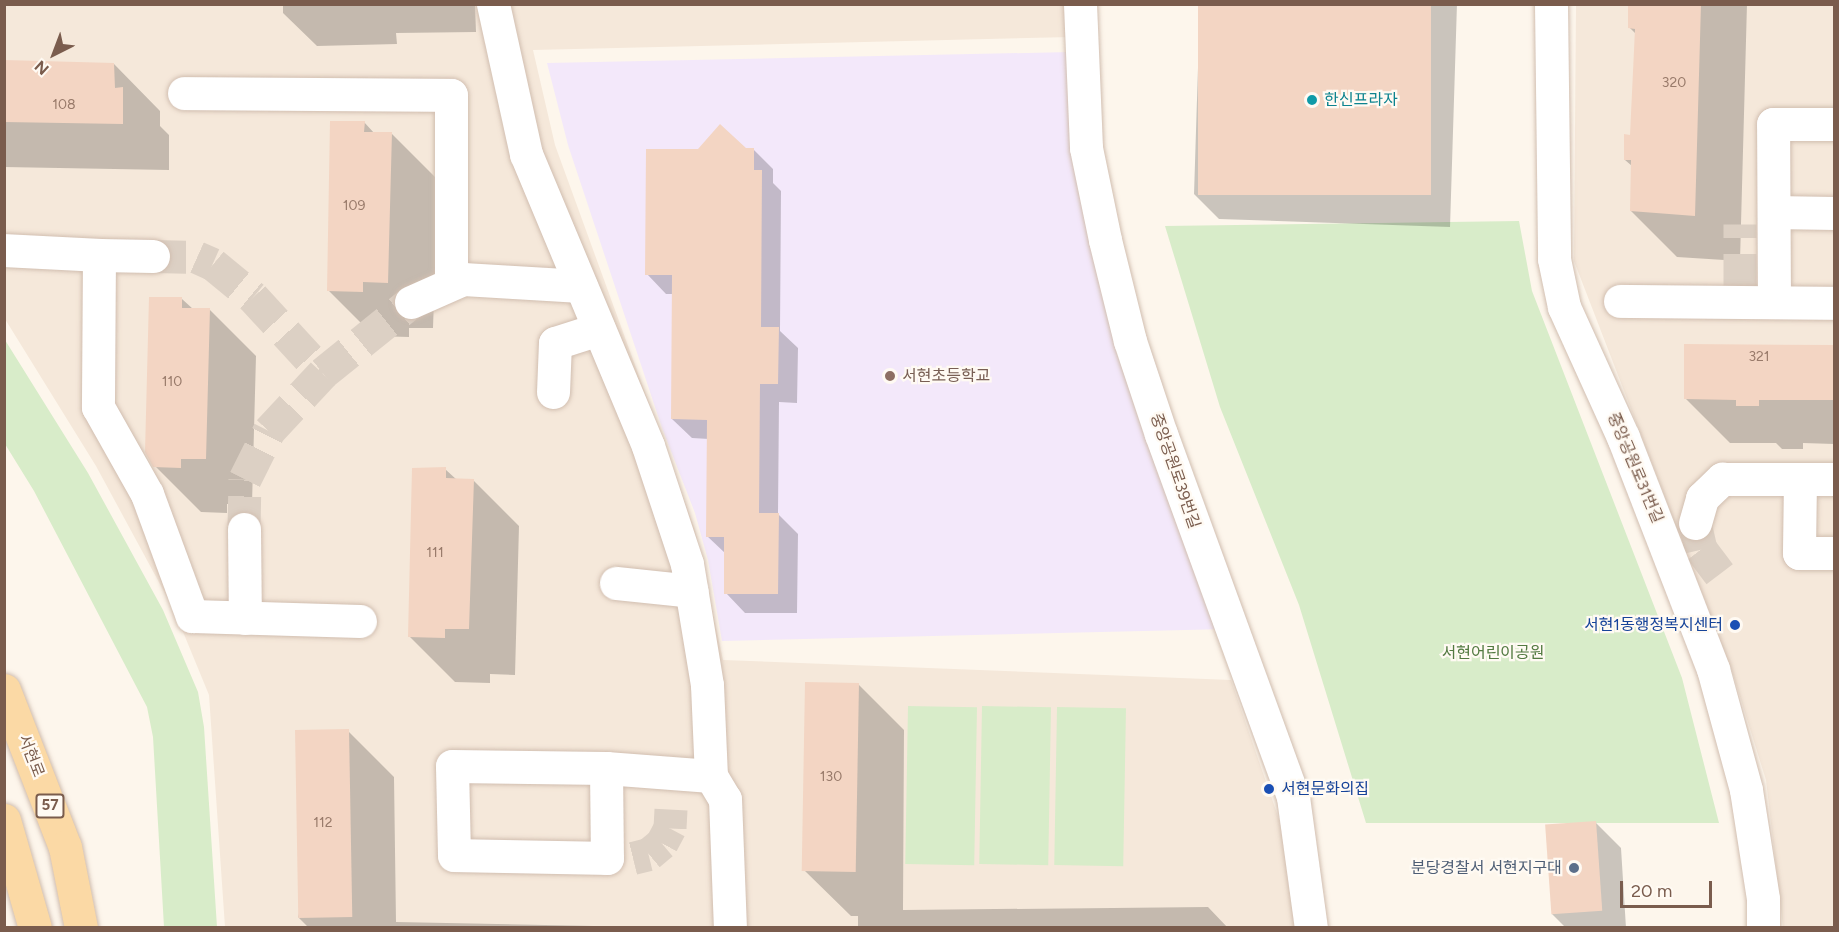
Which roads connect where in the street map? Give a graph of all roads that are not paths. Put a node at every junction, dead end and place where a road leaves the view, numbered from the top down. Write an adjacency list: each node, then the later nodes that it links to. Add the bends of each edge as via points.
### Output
1 (493, 4): 12 (street, via 526,154)
2 (1080, 4): 35 (street, 중앙공원로39번길, via 1086,148 1130,341 1293,797)
3 (1551, 4): 36 (street, 중앙공원로31번길, via 1554,259 1564,307 1623,437 1713,669 1746,790 1763,899)
4 (184, 93): 11 (street, via 451,95)
5 (1834, 124): 6 (street, via 1773,124)
6 (1774, 212): 7 (street); 15 (street)
7 (1834, 213)
8 (4, 250): 9 (street)
9 (99, 255): 10 (street); 26 (street, via 98,407 147,494 192,616)
10 (153, 256)
11 (451, 282): 12 (street, via 463,279); 14 (street)
12 (581, 286): 17 (street)
13 (1620, 301): 15 (street, via 1739,294)
14 (411, 302)
15 (1774, 302): 16 (street)
16 (1834, 303)
17 (599, 329): 18 (street, via 555,343); 25 (street, via 665,494)
18 (553, 392)
19 (1800, 479): 20 (street); 21 (street, via 1722,479 1702,498); 23 (street, via 1799,554)
20 (1834, 479)
21 (1695, 523)
22 (244, 529): 26 (street)
23 (1834, 553)
24 (616, 583): 25 (street)
25 (692, 591): 30 (street, via 707,685)
26 (245, 618): 27 (street)
27 (360, 621)
28 (4, 690): 33 (main road, 서현로 / 57, via 65,847)
29 (606, 768): 29 (street, via 452,766 454,855 620,858); 30 (street)
30 (711, 776): 34 (street, via 725,799)
31 (4, 820): 32 (main road)
32 (35, 927)
33 (81, 927)
34 (730, 927)
35 (1311, 927)
36 (1763, 927)

